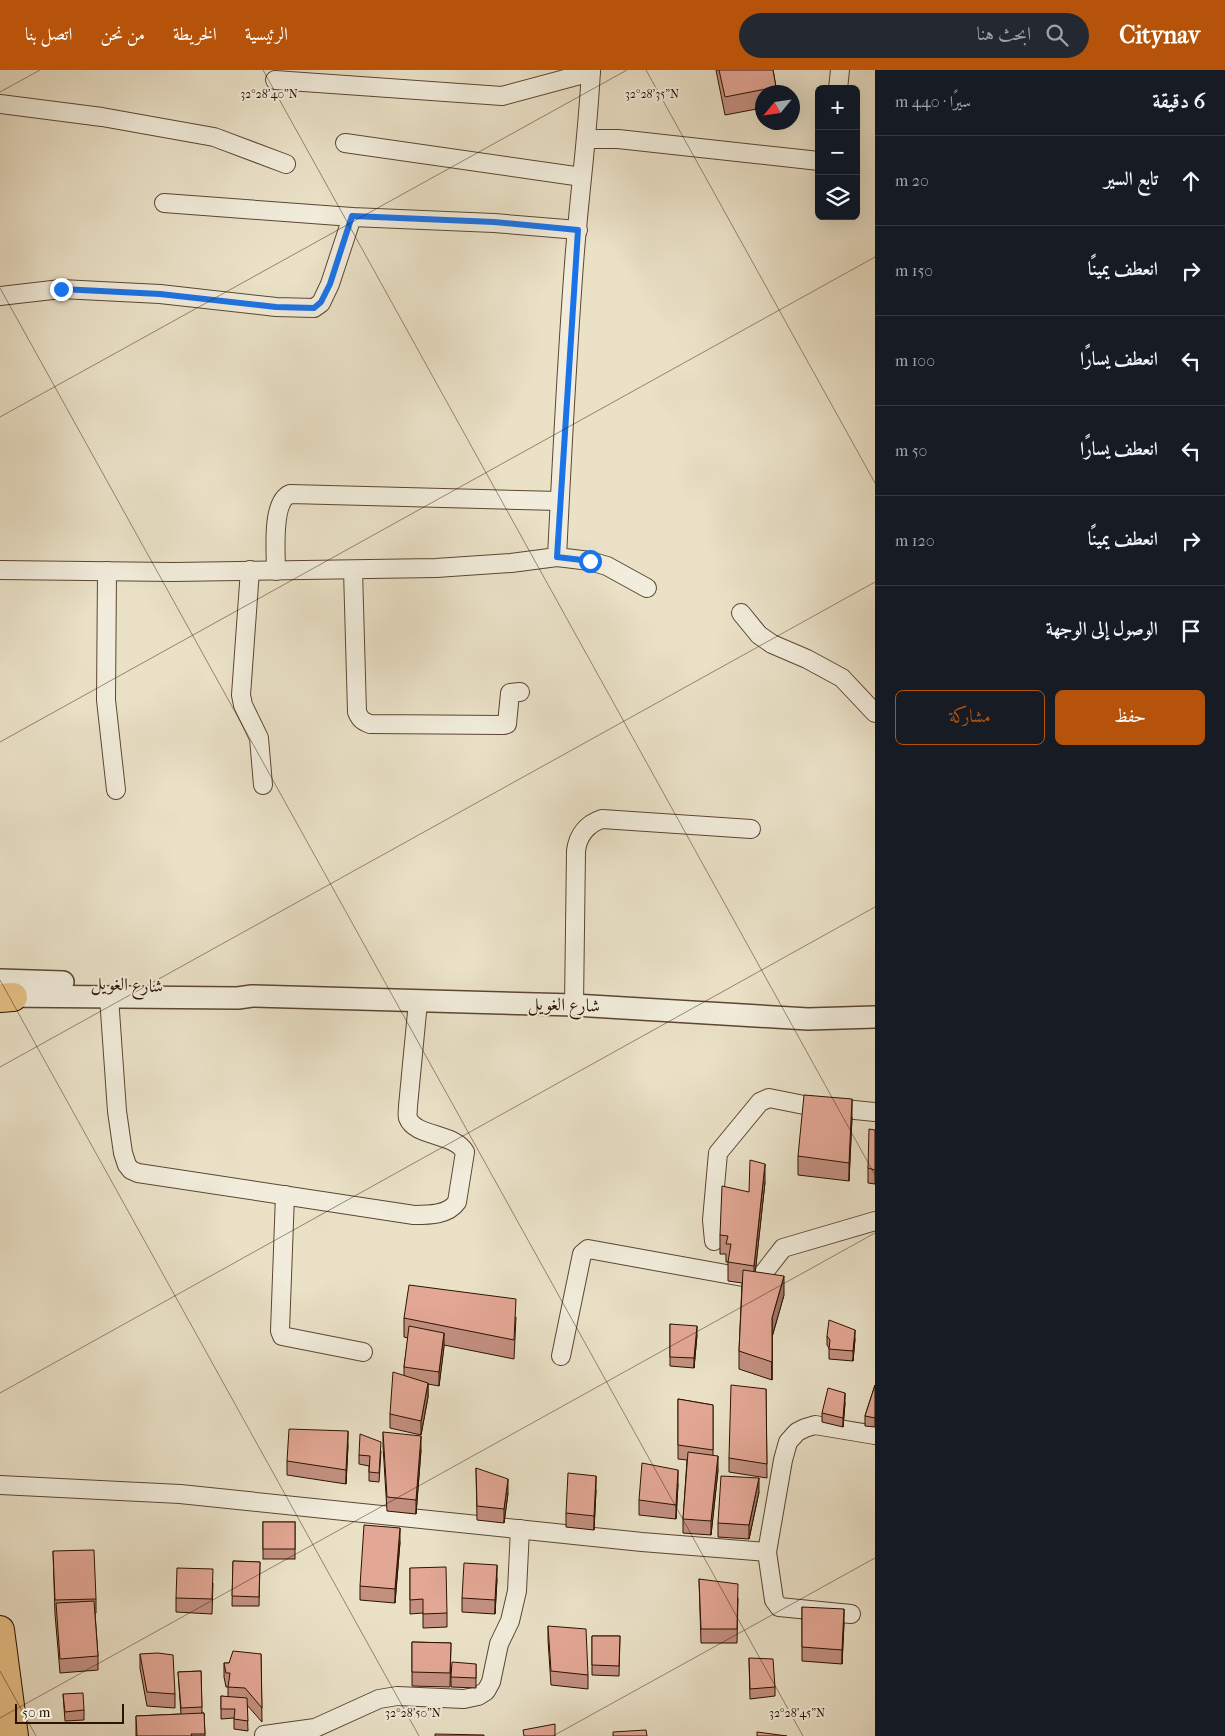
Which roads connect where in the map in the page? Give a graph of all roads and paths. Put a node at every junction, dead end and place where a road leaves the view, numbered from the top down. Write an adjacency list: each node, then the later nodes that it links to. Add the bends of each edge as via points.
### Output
1 (840, 70): 4 (street)
2 (591, 71): 3 (street, via 502,96); 6 (street)
3 (275, 80)
4 (838, 85)
5 (0, 104): 9 (street, via 102,117 214,137)
6 (587, 139): 8 (street, via 618,139); 10 (street)
7 (344, 144): 10 (street)
8 (815, 161)
9 (286, 164)
10 (582, 177): 13 (street)
11 (164, 203): 12 (street)
12 (352, 216): 13 (street, via 494,222); 14 (street, via 330,284 314,308 61,289)
13 (578, 230): 15 (street)
14 (0, 296)
15 (560, 501): 16 (street); 21 (street, via 290,494 280,504 277,517)
16 (557, 557): 19 (street, via 436,568); 22 (street, via 600,564)
17 (0, 570): 20 (street)
18 (250, 570): 20 (street); 21 (street); 26 (street, via 241,695 259,738)
19 (354, 570): 21 (street); 24 (street, via 357,712 364,722 504,725 508,719 510,693)
20 (107, 571): 27 (street, via 106,700)
21 (276, 571)
22 (647, 588)
23 (741, 613): 25 (street, via 759,635 772,644 842,678)
24 (520, 692)
25 (875, 713)
26 (262, 785)
27 (116, 790)
28 (751, 829): 33 (street, via 602,819 590,824 577,843 576,851)
29 (4, 988): 30 (street, شارع الغويل, via 234,988); 31 (street, شارع الغويل)
30 (252, 996): 31 (street, شارع الغويل); 32 (street, شارع الغويل)
31 (109, 997): 36 (street, via 117,1111 123,1153 131,1170)
32 (418, 1002): 33 (street, شارع الغويل); 36 (street, via 408,1118 421,1130 455,1142 464,1149 457,1202 446,1211 414,1215)
33 (574, 1005): 34 (street, شارع الغويل, via 808,1018)
34 (875, 1017)
35 (875, 1112): 38 (street, via 768,1098 760,1102 718,1154 712,1220)
36 (285, 1195): 39 (street, via 282,1336)
37 (875, 1222): 40 (street, via 783,1248 762,1275 754,1279 588,1249 582,1254)
38 (714, 1241)
39 (363, 1352)
40 (560, 1356)
41 (875, 1435): 44 (street, via 815,1425 797,1432 788,1442 783,1460)
42 (0, 1485): 43 (street, via 180,1494)
43 (520, 1529): 44 (street); 47 (street, via 517,1591 486,1691 464,1699 397,1696 379,1699 315,1728)
44 (767, 1552): 45 (street, via 774,1600 779,1607)
45 (851, 1614)
46 (0, 1630): 48 (highway)
47 (264, 1735)
48 (14, 1736)

